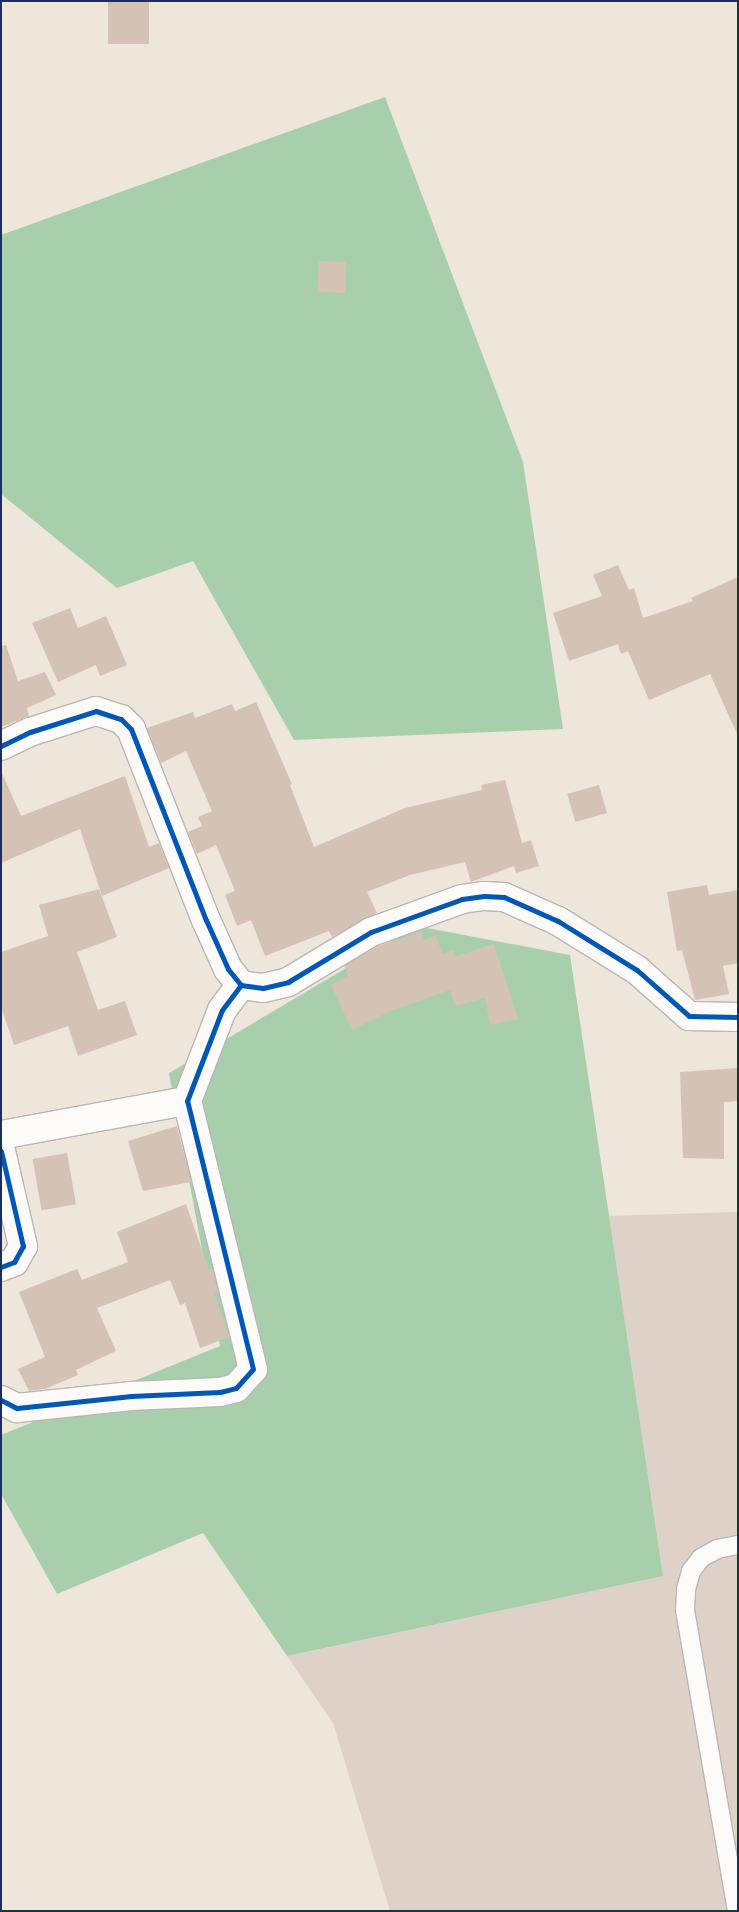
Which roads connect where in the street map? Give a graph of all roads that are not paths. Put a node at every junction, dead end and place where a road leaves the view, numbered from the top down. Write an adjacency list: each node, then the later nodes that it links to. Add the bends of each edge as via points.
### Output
1 (1, 746): 2 (street, via 30,732 96,710 121,719 132,729 206,920 228,969)
2 (240, 985): 3 (street, via 263,988 288,982 371,932 462,898 504,897 558,921 637,970 689,1016); 4 (street, via 222,1010)
3 (738, 1017)
4 (187, 1101): 5 (street); 8 (street, via 253,1369 236,1388 220,1392 131,1396 17,1408)
5 (1, 1135)
6 (1, 1151): 7 (street, via 22,1246 14,1262)
7 (1, 1267)
8 (1, 1400)
9 (738, 1545): 10 (lane, via 717,1549 701,1558 691,1571 685,1611)
10 (736, 1911)

